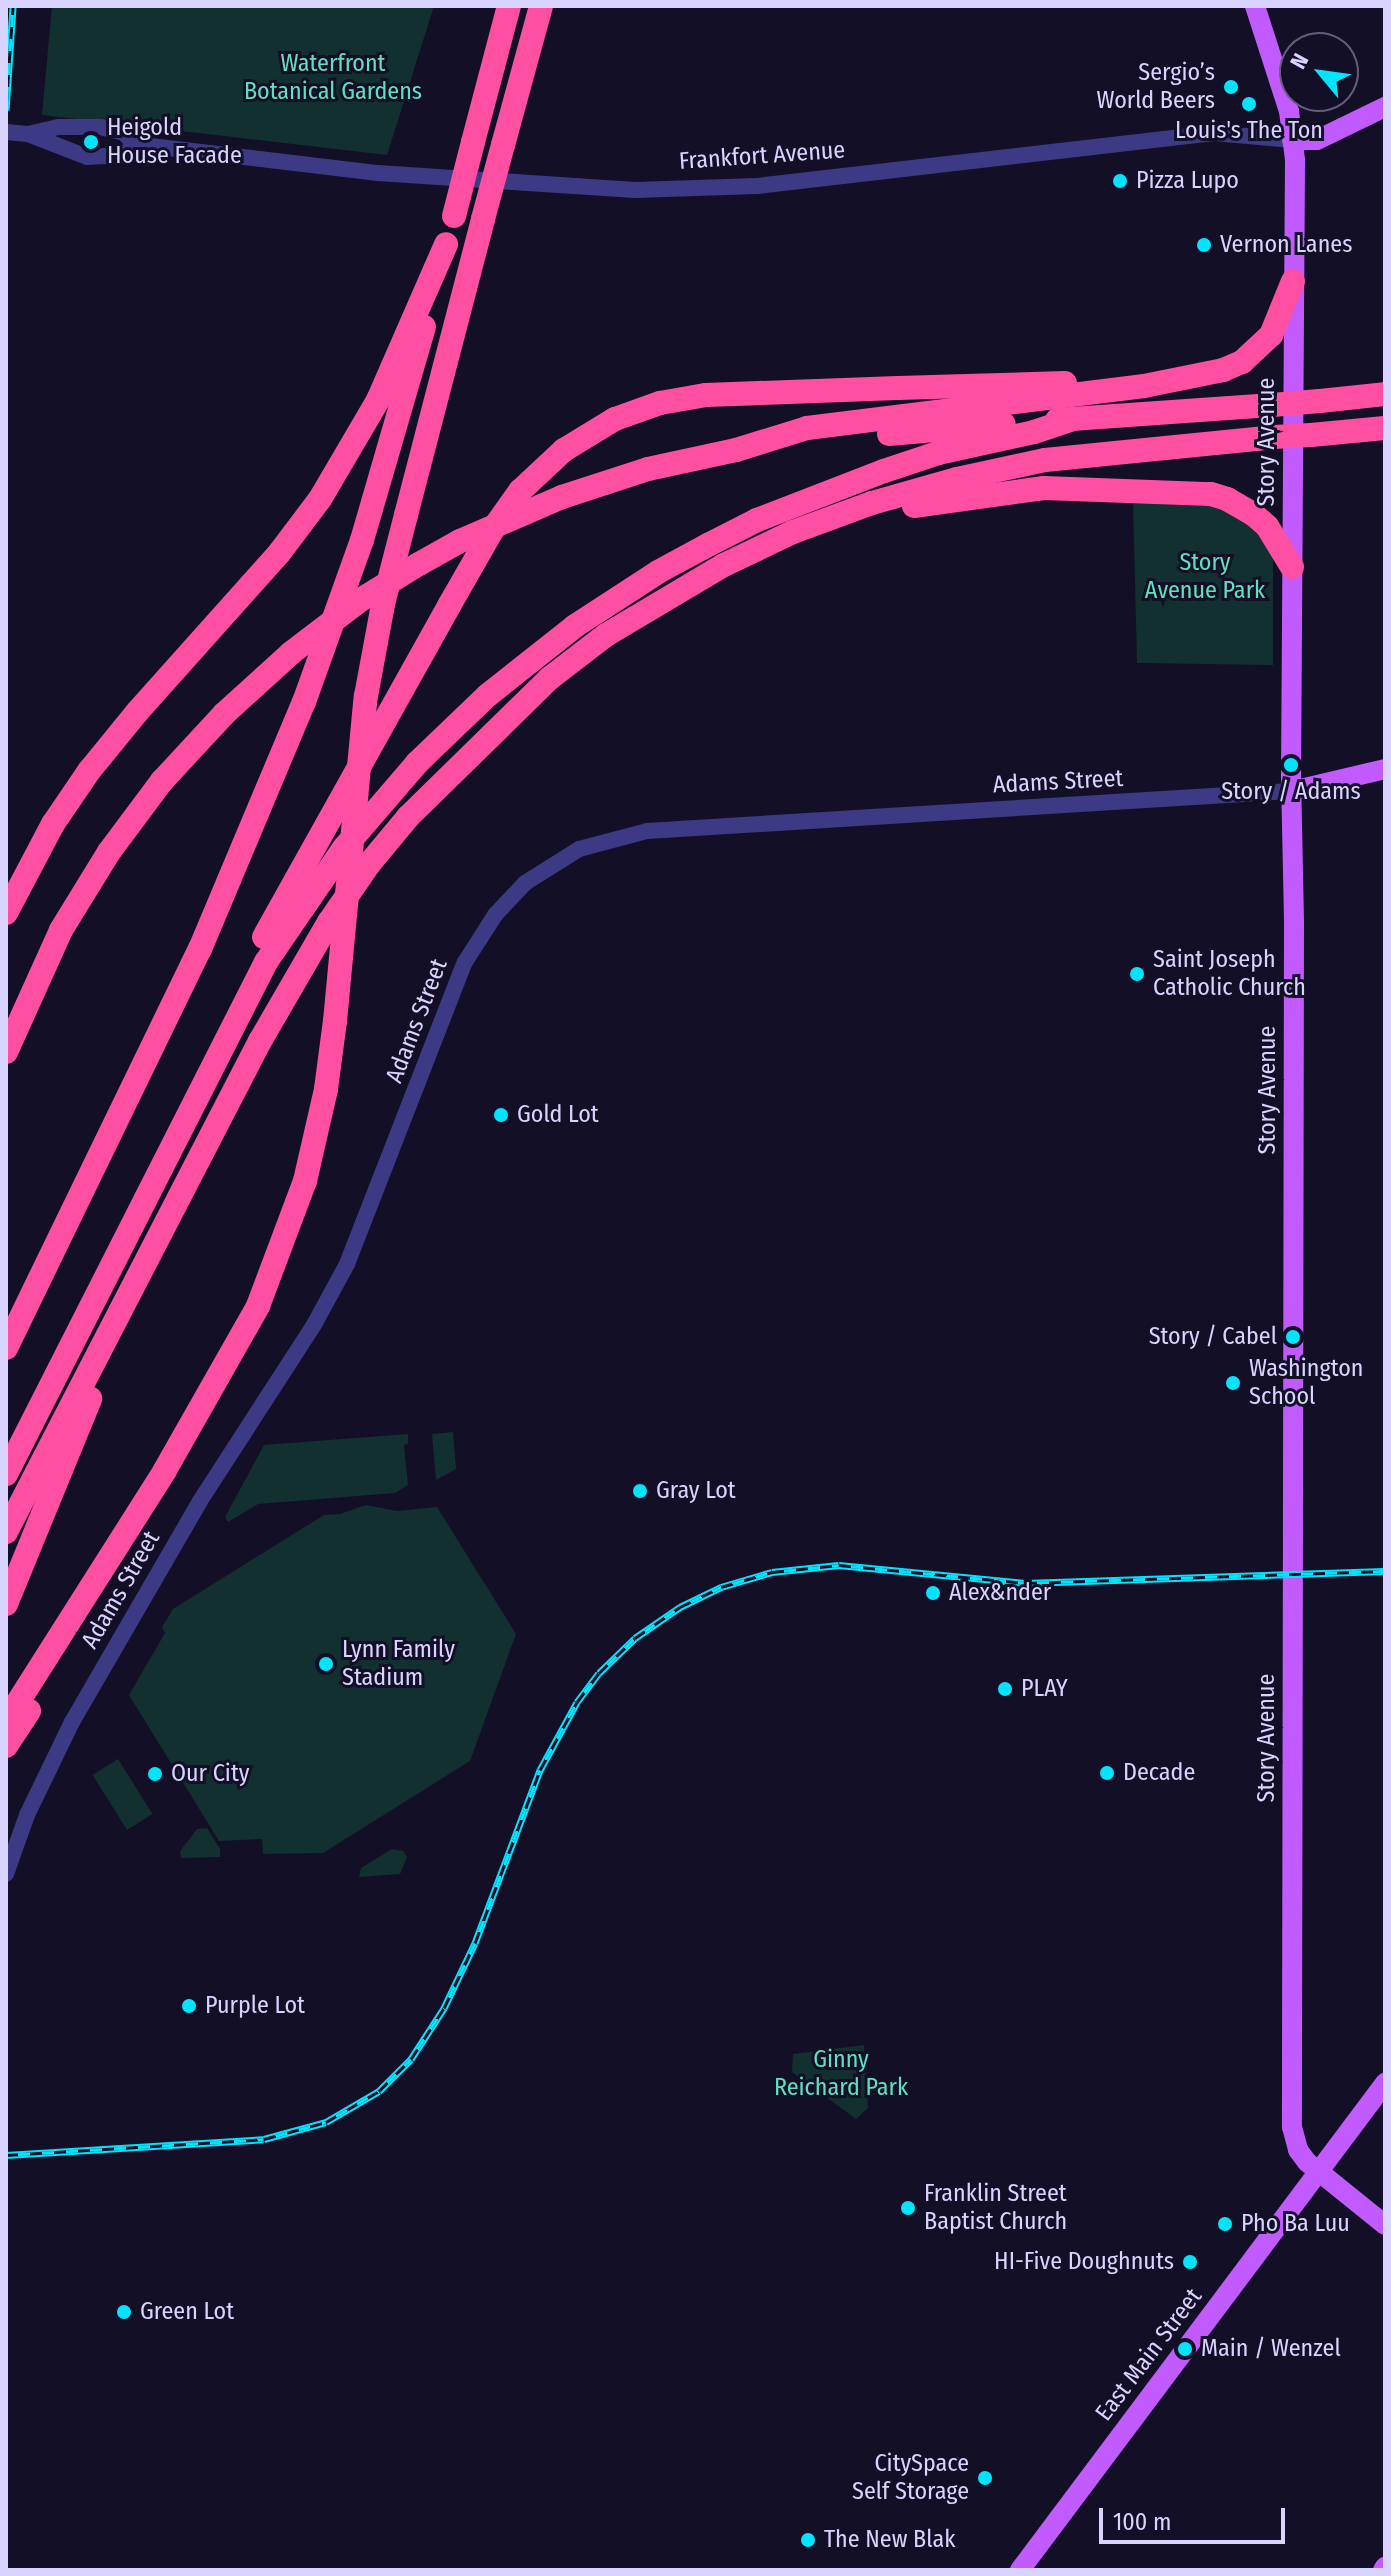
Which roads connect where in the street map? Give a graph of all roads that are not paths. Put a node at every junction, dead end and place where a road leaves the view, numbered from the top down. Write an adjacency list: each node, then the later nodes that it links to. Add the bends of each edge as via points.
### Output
1 (509, 6): 9 (highway, bridge)
2 (541, 6): 26 (highway, bridge, via 383,604 366,696 335,1021 313,1151 271,1276 229,1363)
3 (1255, 6): 7 (main road, Story Avenue, via 1289,111)
4 (1385, 107): 7 (main road, Frankfort Avenue, via 1317,140)
5 (6, 132): 6 (street, Frankfort Avenue)
6 (28, 134): 8 (street, Frankfort Avenue, via 100,127 124,133); 8 (street, Frankfort Avenue, via 87,157 124,155)
7 (1292, 140): 8 (street, Frankfort Avenue, via 1214,133 693,190 563,187 378,173); 10 (main road, Story Avenue)
8 (134, 144)
9 (446, 244): 20 (highway, via 378,400 320,499 89,771 53,824); 24 (highway, bridge, via 362,540 304,702 200,949)
10 (1293, 281): 11 (highway, via 1279,321 1258,350 1223,370); 16 (main road, Story Avenue)
11 (1179, 377): 15 (highway, via 1144,386 807,428); 22 (highway, bridge, via 706,395 615,419 564,450 520,491 488,536 226,1006 189,1082)
12 (1385, 394): 13 (highway, bridge)
13 (1073, 419): 15 (highway); 22 (highway, via 938,453 757,520 617,598 488,695 396,786 313,890 248,993)
14 (1385, 428): 17 (highway, bridge, via 1045,460 872,503 793,532 669,597 606,635)
15 (736, 450): 21 (highway, via 619,478 520,514 419,564 291,653 192,746 118,840 61,930)
16 (1292, 567): 17 (highway, via 1267,526 1211,494 1073,487 956,497 867,518 780,551 702,589); 19 (main road, Story Avenue)
17 (529, 700): 23 (highway, via 408,817 348,892 281,1002)
18 (1385, 769): 19 (main road)
19 (1292, 791): 33 (street, Adams Street, via 647,831 579,849 525,883 495,915 465,962 347,1264 200,1501 72,1722 27,1815); 35 (main road, Story Avenue, via 1292,2127 1298,2150)
20 (6, 913)
21 (6, 1052)
22 (156, 1174): 25 (highway)
23 (158, 1245): 27 (highway, via 101,1344); 28 (highway)
24 (6, 1348)
25 (6, 1474)
26 (134, 1521): 29 (highway); 30 (highway)
27 (6, 1532)
28 (6, 1604)
29 (30, 1709): 31 (highway); 32 (highway)
30 (6, 1721)
31 (6, 1746)
32 (6, 1753)
33 (6, 1874)
34 (1385, 2083): 35 (main road, East Main Street)
35 (1318, 2170): 36 (main road, Story Avenue); 37 (main road, East Main Street)
36 (1385, 2225)
37 (1020, 2570)

